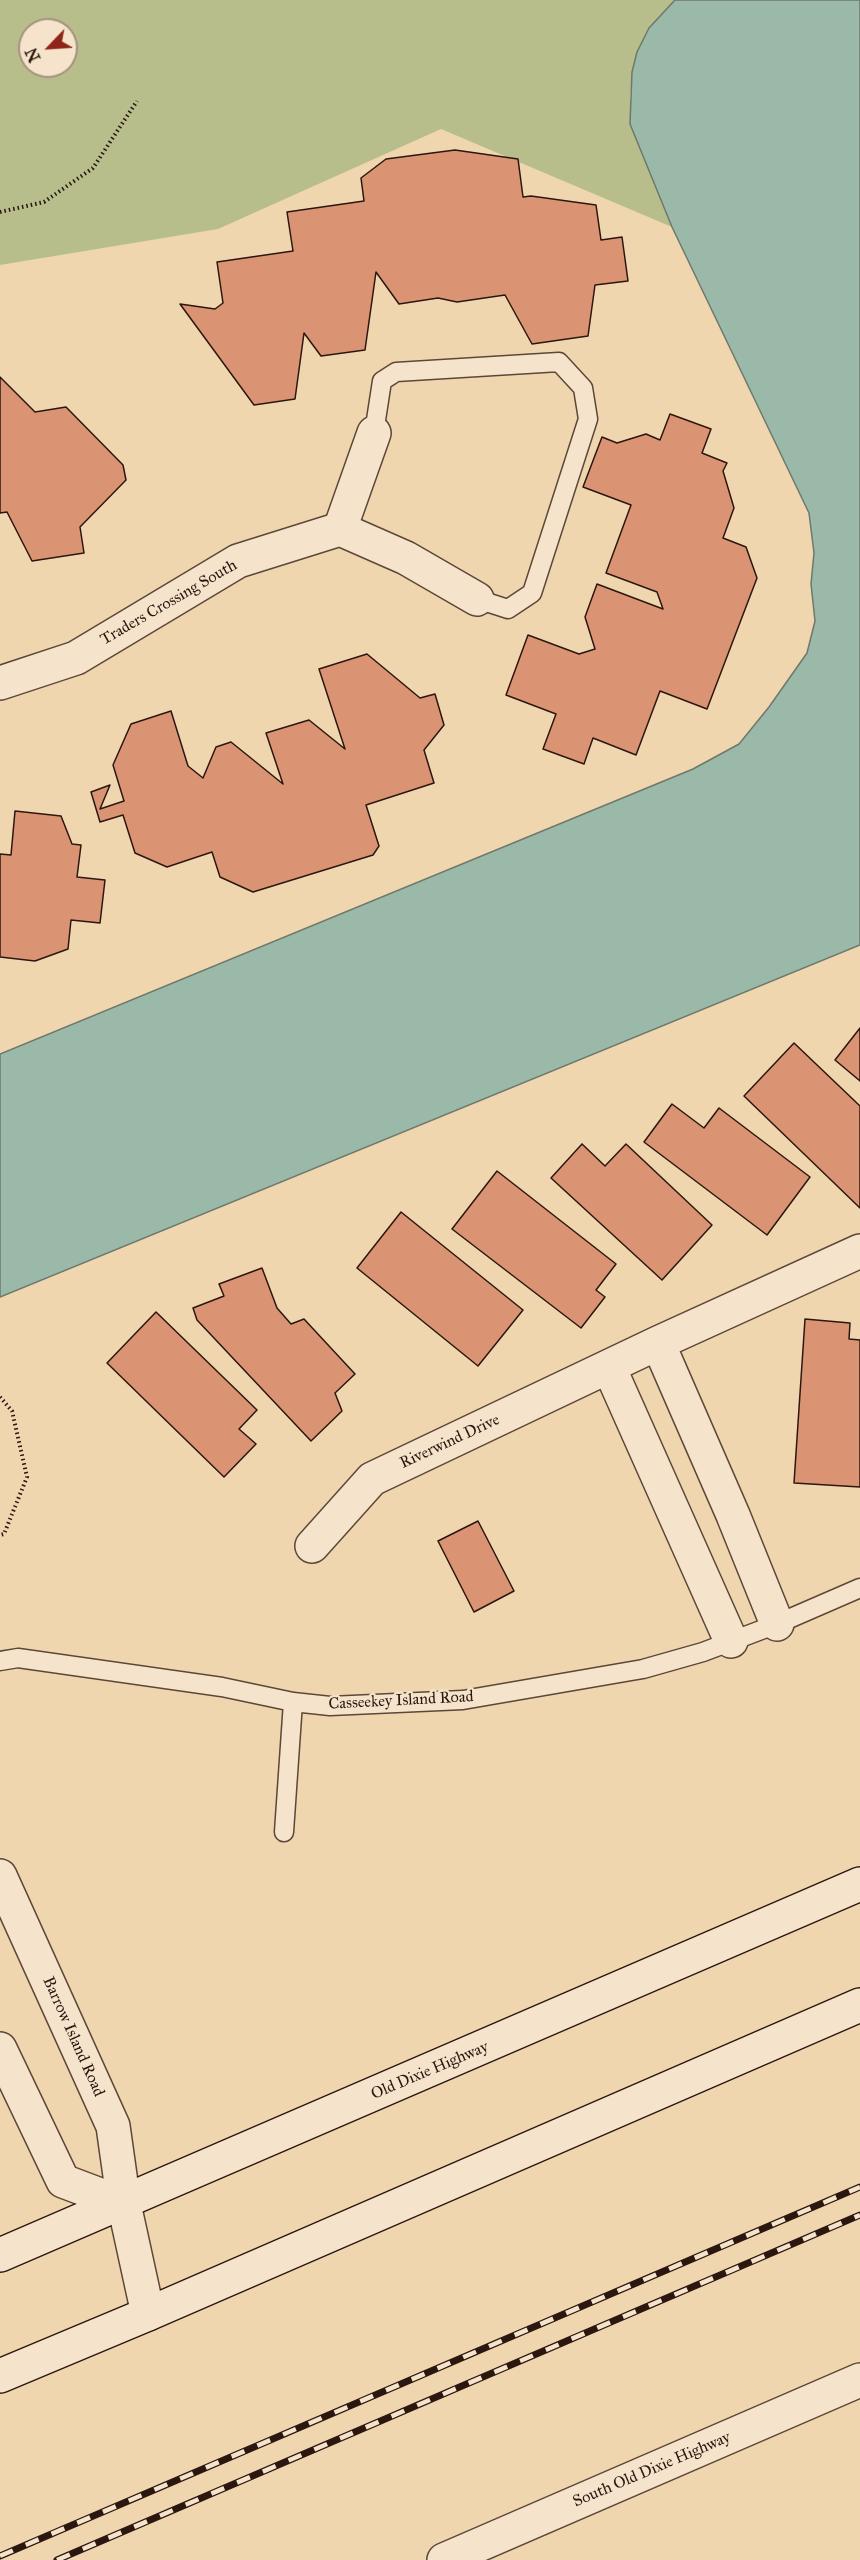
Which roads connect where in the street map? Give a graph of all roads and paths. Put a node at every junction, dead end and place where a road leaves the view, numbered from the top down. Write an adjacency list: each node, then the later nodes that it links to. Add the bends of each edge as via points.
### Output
1 (137, 101): 2 (path, via 93,168 44,202)
2 (0, 212)
3 (374, 433): 4 (street); 5 (lane, via 382,381 396,372 559,362 583,388 588,419 532,593 508,609)
4 (340, 529): 5 (street, via 406,558); 6 (street, Traders Crossing South, via 238,561 76,658)
5 (477, 599)
6 (0, 682)
7 (860, 1251): 8 (street, Riverwind Drive)
8 (658, 1343): 9 (street, Riverwind Drive); 14 (street)
9 (609, 1367): 12 (street, Riverwind Drive, via 372,1479); 15 (street)
10 (0, 1397): 11 (path, via 12,1411 27,1477 4,1534)
11 (0, 1535)
12 (312, 1546)
13 (860, 1588): 14 (lane, Casseekey Island Road)
14 (777, 1624): 15 (lane, Casseekey Island Road)
15 (730, 1641): 17 (lane, Casseekey Island Road, via 643,1669 463,1700 330,1706)
16 (0, 1661): 17 (lane, Casseekey Island Road, via 18,1658)
17 (293, 1702): 18 (lane)
18 (284, 1832)
19 (0, 1876): 23 (street, Barrow Island Road, via 113,2126)
20 (860, 1884): 23 (street, Old Dixie Highway)
21 (860, 2005): 25 (street)
22 (0, 2049): 23 (street, via 63,2181)
23 (124, 2204): 24 (street, Old Dixie Highway); 25 (street, Barrow Island Road)
24 (0, 2255)
25 (148, 2314): 26 (street)
26 (0, 2376)
27 (860, 2380): 28 (street, South Old Dixie Highway)
28 (444, 2560)

